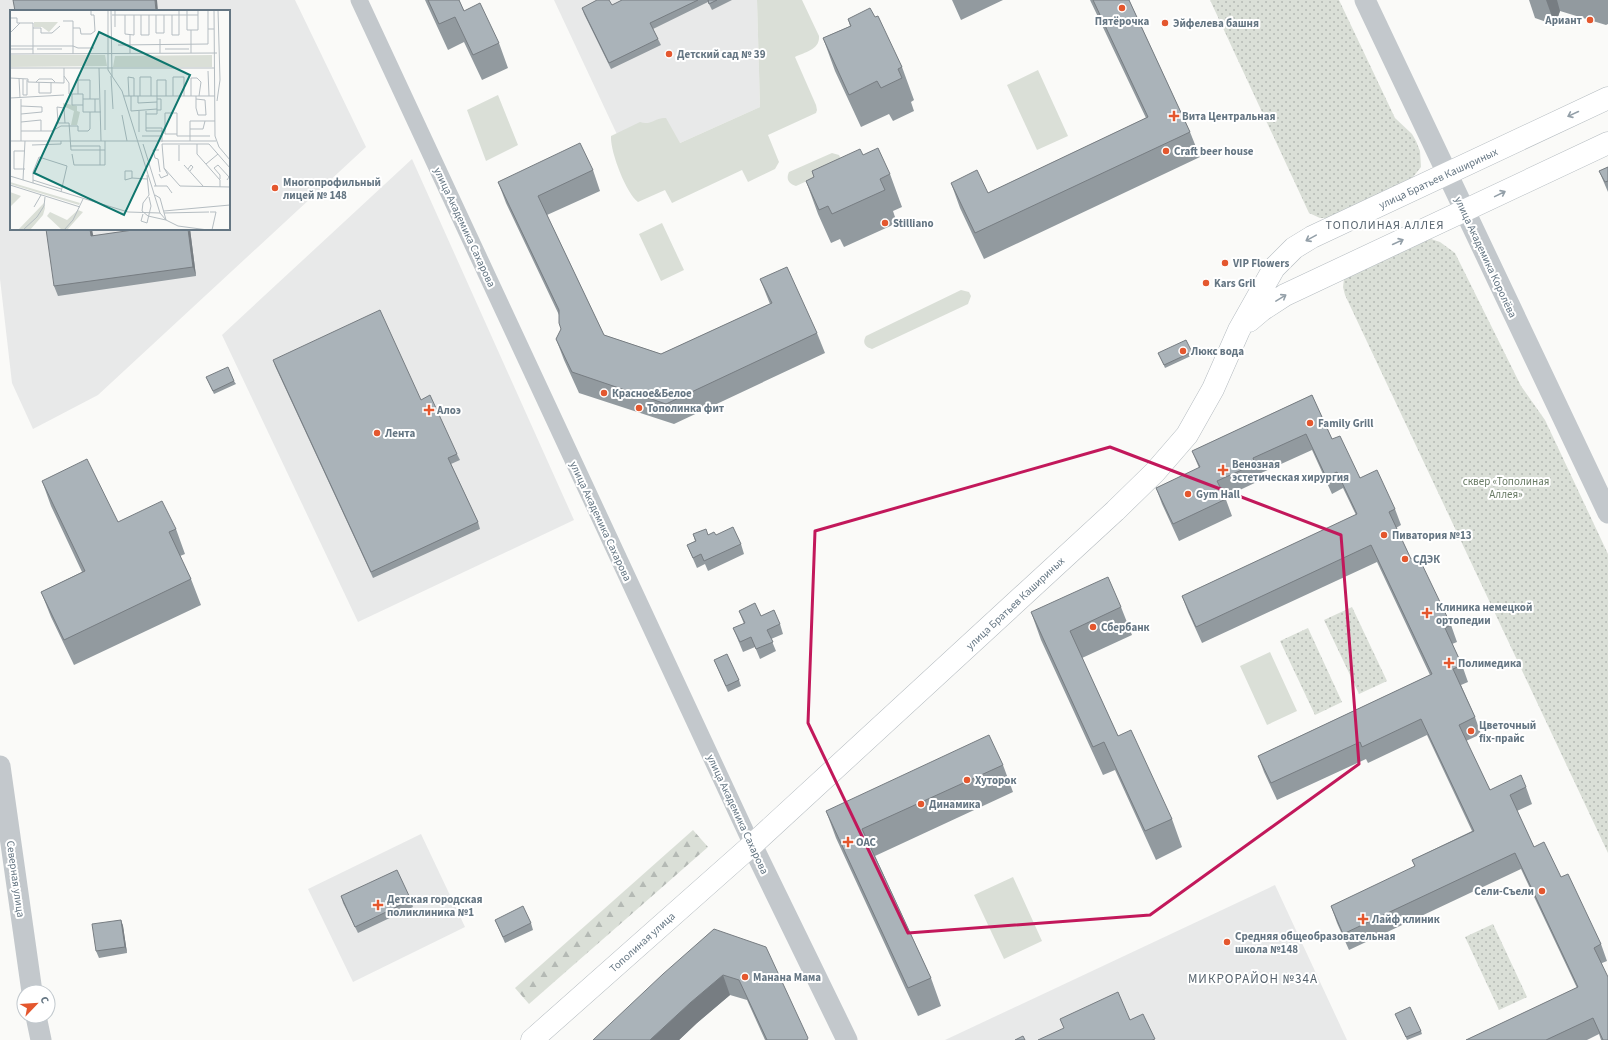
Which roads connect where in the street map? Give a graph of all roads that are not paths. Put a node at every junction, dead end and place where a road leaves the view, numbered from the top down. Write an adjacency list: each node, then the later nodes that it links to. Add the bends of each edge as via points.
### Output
1 (359, 0): 10 (street, улица Академика Сахарова)
2 (1365, 0): 5 (street, улица Академика Королёва)
3 (1608, 98): 5 (main road, улица Братьев Кашириных, one-way to 5)
4 (1608, 143): 6 (main road, улица Братьев Кашириных, one-way to 4)
5 (1447, 174): 6 (street, улица Академика Королёва); 7 (main road, улица Братьев Кашириных, one-way to 7, via 1312,237 1294,248 1274,268)
6 (1464, 210): 7 (main road, улица Братьев Кашириных, one-way to 6, via 1285,295); 8 (street, улица Академика Королёва)
7 (1239, 330): 10 (main road, улица Братьев Кашириных, via 1187,435 1155,472)
8 (1608, 513)
9 (0, 766): 11 (street, Северная улица)
10 (752, 845): 14 (main road, Тополиная улица); 15 (street, улица Академика Сахарова)
11 (31, 984)
12 (38, 1024): 13 (street)
13 (41, 1040)
14 (532, 1040)
15 (847, 1040)

